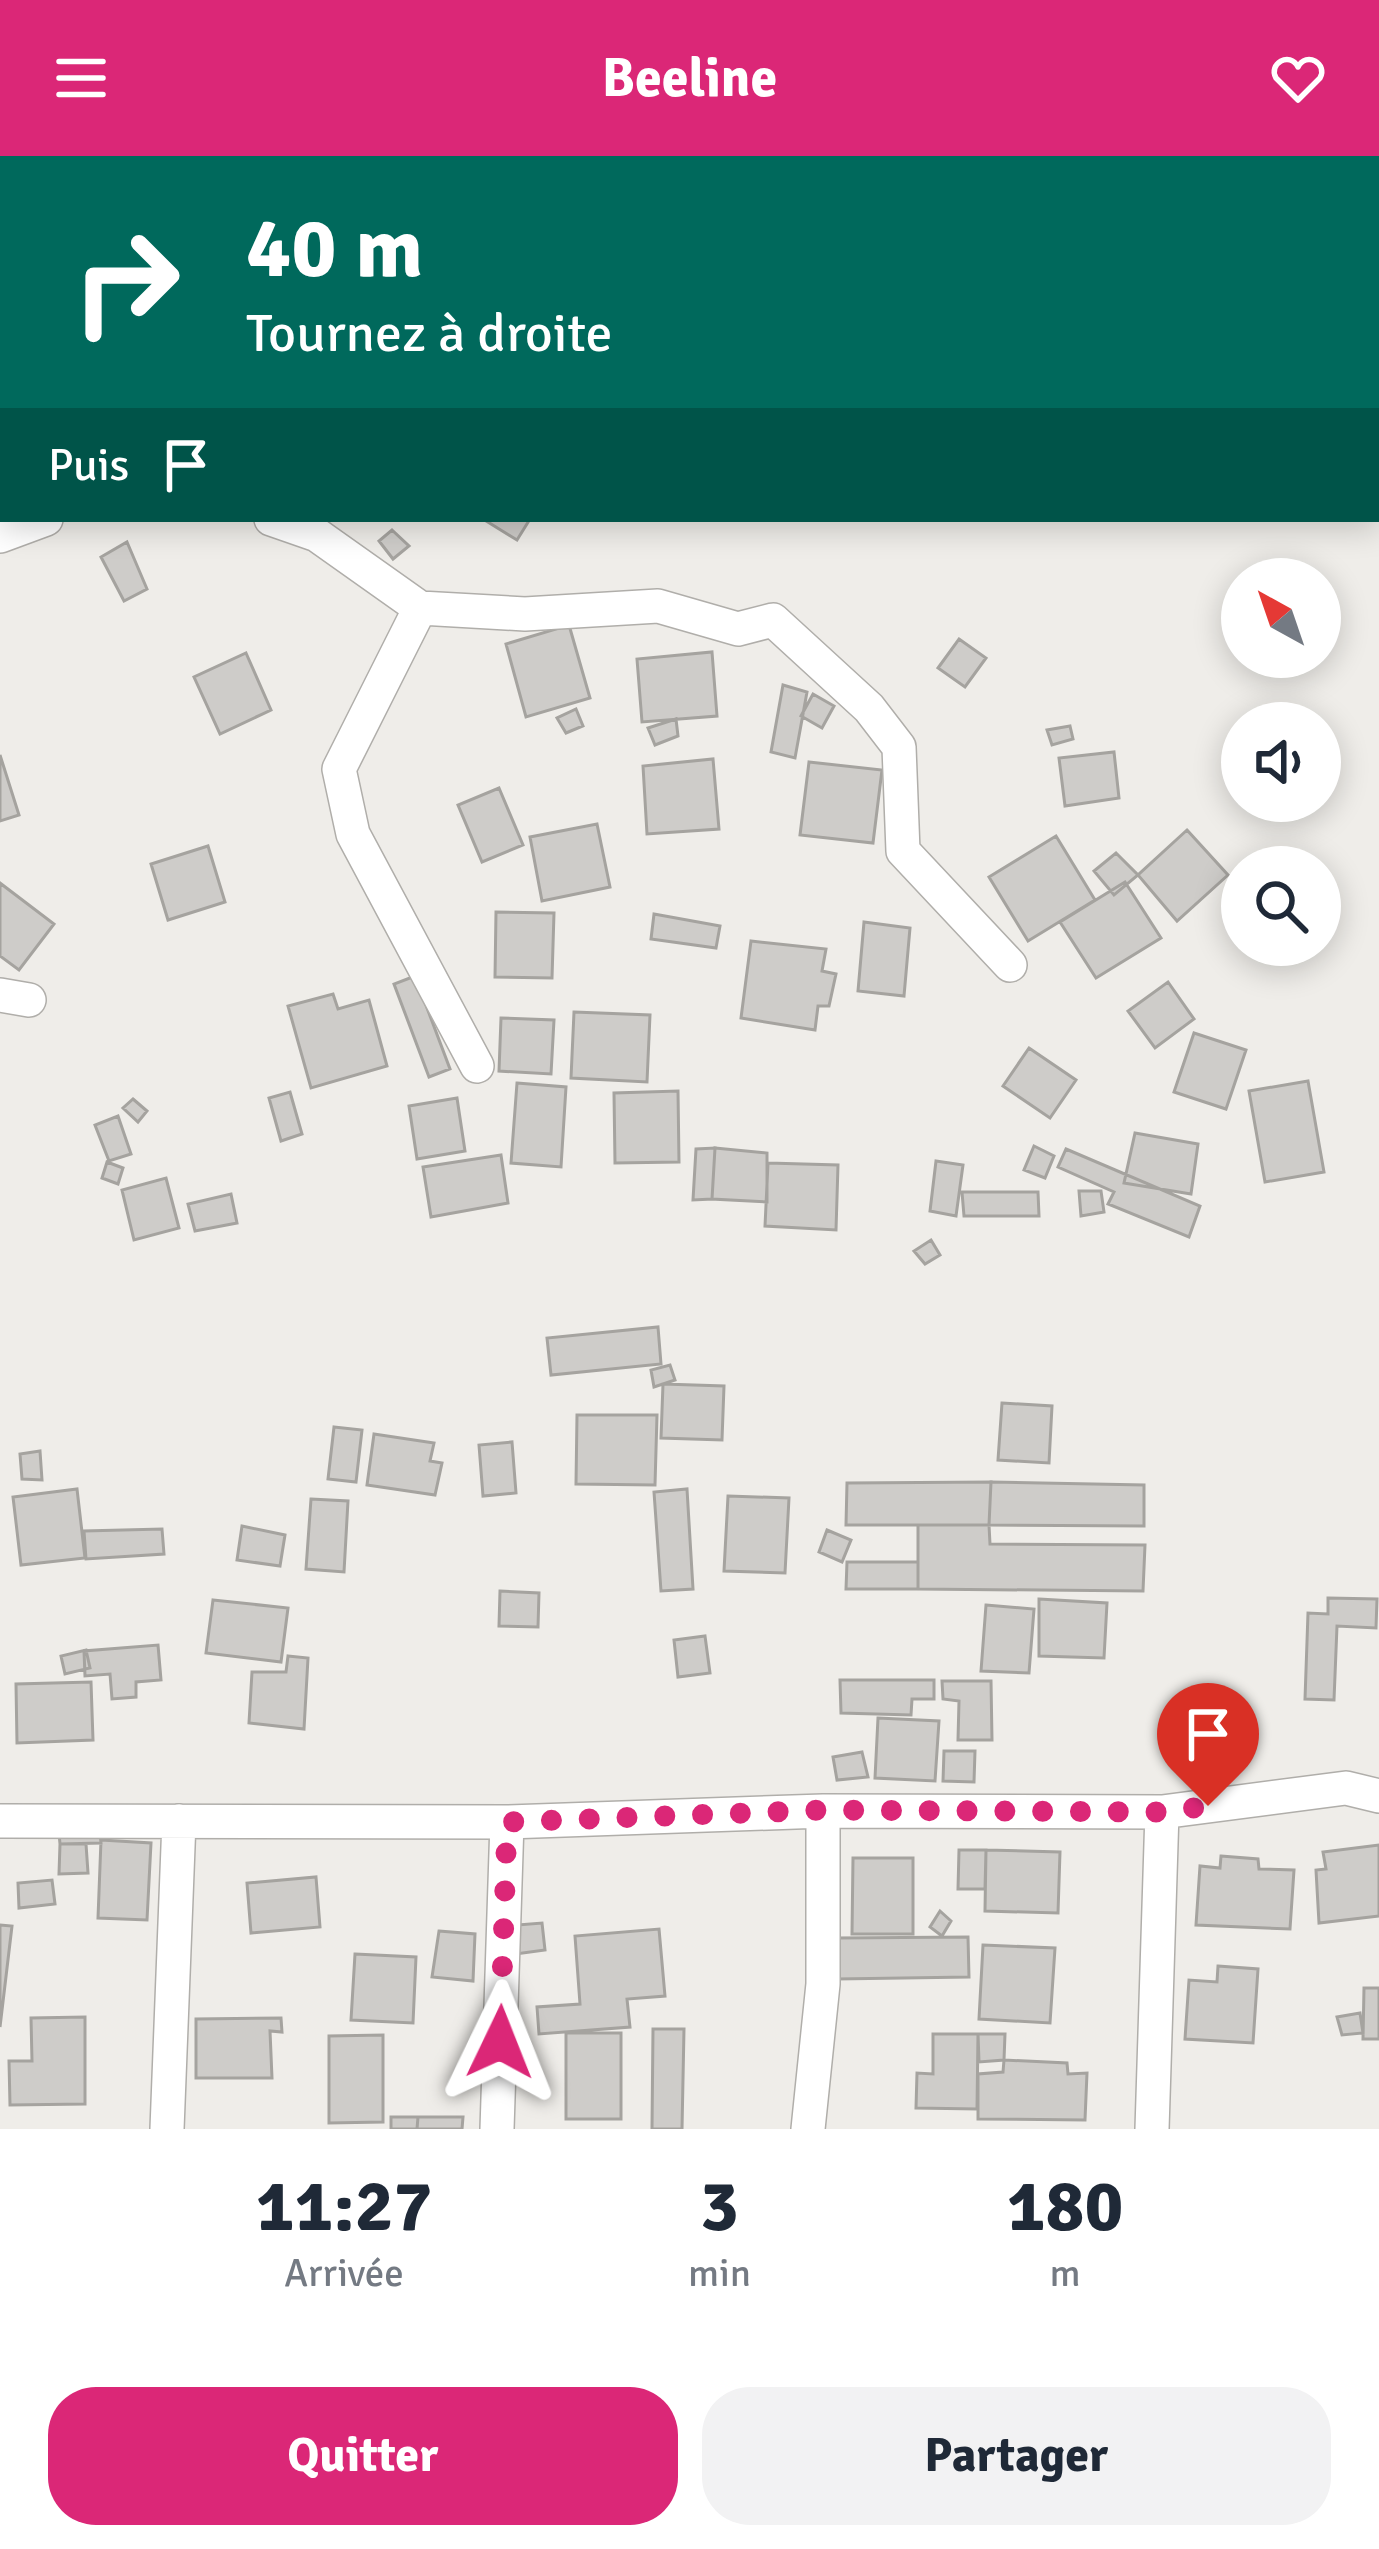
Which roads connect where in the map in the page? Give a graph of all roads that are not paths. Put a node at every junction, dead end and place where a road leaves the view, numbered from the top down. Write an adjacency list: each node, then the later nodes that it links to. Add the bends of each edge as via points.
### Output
1 (38, 522): 3 (street)
2 (279, 522): 4 (street, via 316,535)
3 (0, 536)
4 (420, 608): 5 (street, via 525,614 658,606 738,629 773,620 869,708 898,747 903,851); 6 (street, via 339,769 353,834)
5 (1010, 964)
6 (477, 1066)
7 (1379, 1796): 9 (street, via 1346,1788)
8 (823, 1810): 9 (street); 12 (street); 15 (street, via 823,1984)
9 (1162, 1812): 16 (street)
10 (0, 1821): 11 (street)
11 (179, 1821): 12 (street); 13 (street)
12 (507, 1822): 14 (street)
13 (166, 2129)
14 (497, 2129)
15 (808, 2129)
16 (1152, 2129)

